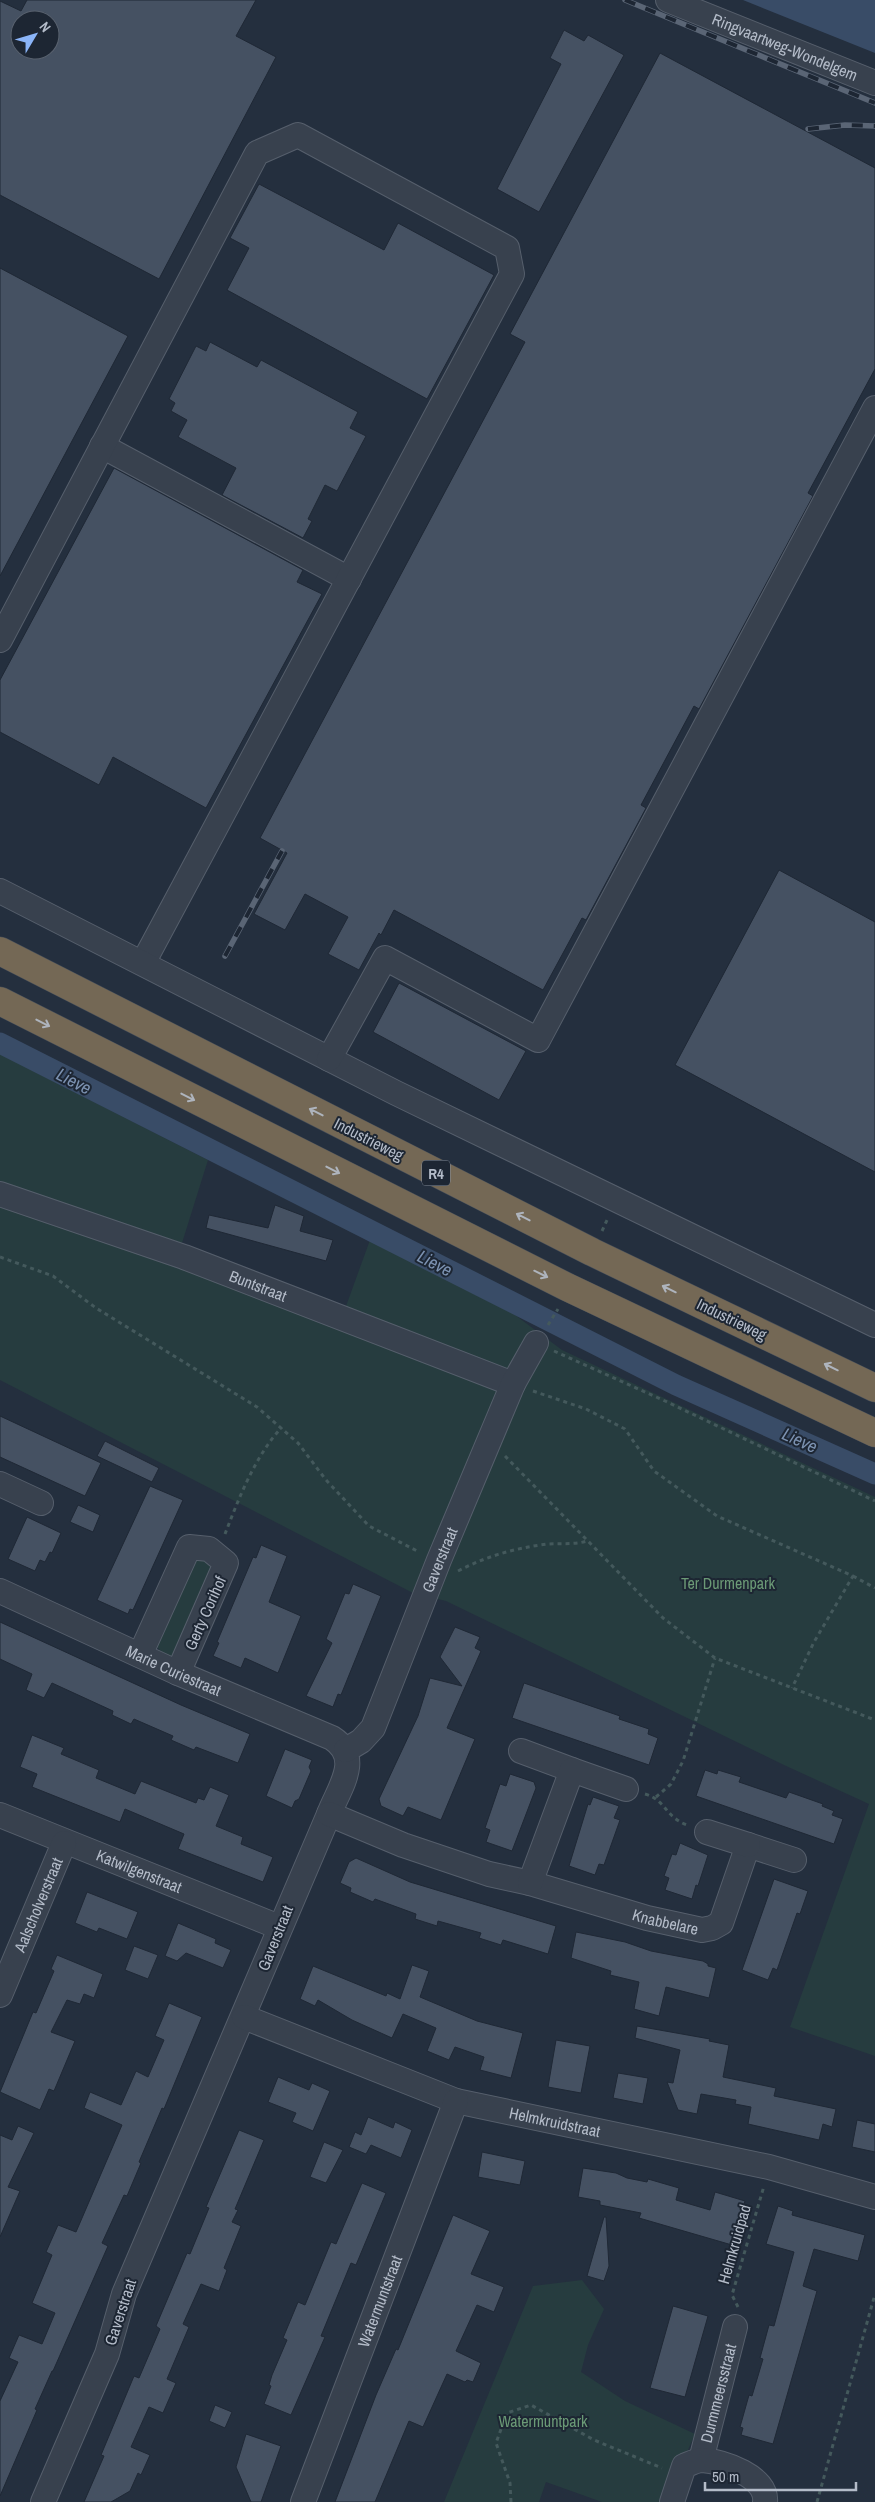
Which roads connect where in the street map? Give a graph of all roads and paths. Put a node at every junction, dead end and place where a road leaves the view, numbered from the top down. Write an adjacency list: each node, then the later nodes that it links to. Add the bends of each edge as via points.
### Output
1 (668, 0): 2 (street, Ringvaartweg-Wondelgem)
2 (875, 84)
3 (875, 408): 11 (street, via 538,1040 385,958)
4 (102, 446): 5 (street); 5 (street, via 257,153 298,135 507,248 512,274); 6 (street)
5 (349, 579): 9 (street)
6 (0, 640)
7 (0, 891): 9 (street)
8 (0, 951): 17 (highway, Industrieweg / R4, one-way to 8, via 592,1252)
9 (143, 963): 11 (street)
10 (0, 1001): 19 (highway, one-way to 19, via 567,1287)
11 (330, 1059): 14 (street)
12 (0, 1194): 16 (street, Buntstraat, via 184,1257)
13 (0, 1257): 18 (path, via 53,1276 96,1308 257,1407)
14 (875, 1325)
15 (536, 1343): 16 (street, Gaverstraat); 22 (path, via 665,1400)
16 (513, 1384): 20 (street, Gaverstraat); 27 (path, via 586,1409 625,1429 654,1470 717,1516)
17 (875, 1388)
18 (282, 1427): 25 (path, via 270,1440 238,1501); 26 (path, via 369,1526)
19 (875, 1434)
20 (490, 1442): 24 (path); 26 (street, Gaverstraat)
21 (2, 1491): 23 (street)
22 (875, 1501)
23 (40, 1503)
24 (587, 1541): 26 (path, via 512,1550 488,1556 443,1577); 31 (path, via 663,1618)
25 (217, 1554): 30 (street, Gerty Corihof, via 198,1546 189,1547); 32 (street, Gerty Corihof, via 226,1563)
26 (436, 1567): 35 (street, Gaverstraat, via 373,1728)
27 (853, 1576): 28 (path); 33 (path, via 814,1642)
28 (875, 1588)
29 (0, 1591): 30 (street, Marie Curiestraat)
30 (140, 1655): 32 (street, Marie Curiestraat)
31 (715, 1658): 33 (path); 39 (path, via 683,1761 671,1784)
32 (178, 1673): 35 (street, Marie Curiestraat, via 332,1738)
33 (792, 1688): 34 (path)
34 (875, 1720)
35 (346, 1750): 40 (street, Gaverstraat, via 348,1767)
36 (522, 1751): 37 (street)
37 (572, 1770): 38 (street); 46 (street)
38 (626, 1789): 39 (path)
39 (656, 1798): 42 (path, via 675,1820)
40 (329, 1814): 46 (street, Knabbelare, via 450,1862); 47 (street, Gaverstraat)
41 (0, 1815): 43 (street, Katwilgenstraat)
42 (706, 1832): 44 (street)
43 (64, 1843): 47 (street, Katwilgenstraat); 48 (street, Aalscholverstraat)
44 (748, 1845): 45 (street); 46 (street, Knabbelare, via 721,1923 702,1930 647,1918)
45 (794, 1860)
46 (530, 1883)
47 (278, 1927): 49 (street, Gaverstraat)
48 (0, 1995)
49 (244, 2017): 50 (street, Helmkruidstraat); 57 (street, Gaverstraat, via 124,2294 107,2354)
50 (456, 2101): 51 (street, Helmkruidstraat); 58 (street, Watermuntstraat)
51 (769, 2167): 52 (street, Helmkruidstraat); 54 (path, Helmkruidpad, via 732,2295 738,2306)
52 (875, 2197)
53 (875, 2294): 62 (path)
54 (735, 2327): 55 (street, Durmmeersstraat)
55 (701, 2460): 56 (street, via 684,2466); 61 (street, via 751,2475 763,2490)
56 (681, 2476): 59 (path, via 594,2440 531,2406 507,2413 496,2442 510,2483); 60 (street)
57 (42, 2502)
58 (303, 2502)
59 (511, 2502)
60 (672, 2502)
61 (764, 2502)
62 (817, 2502)

